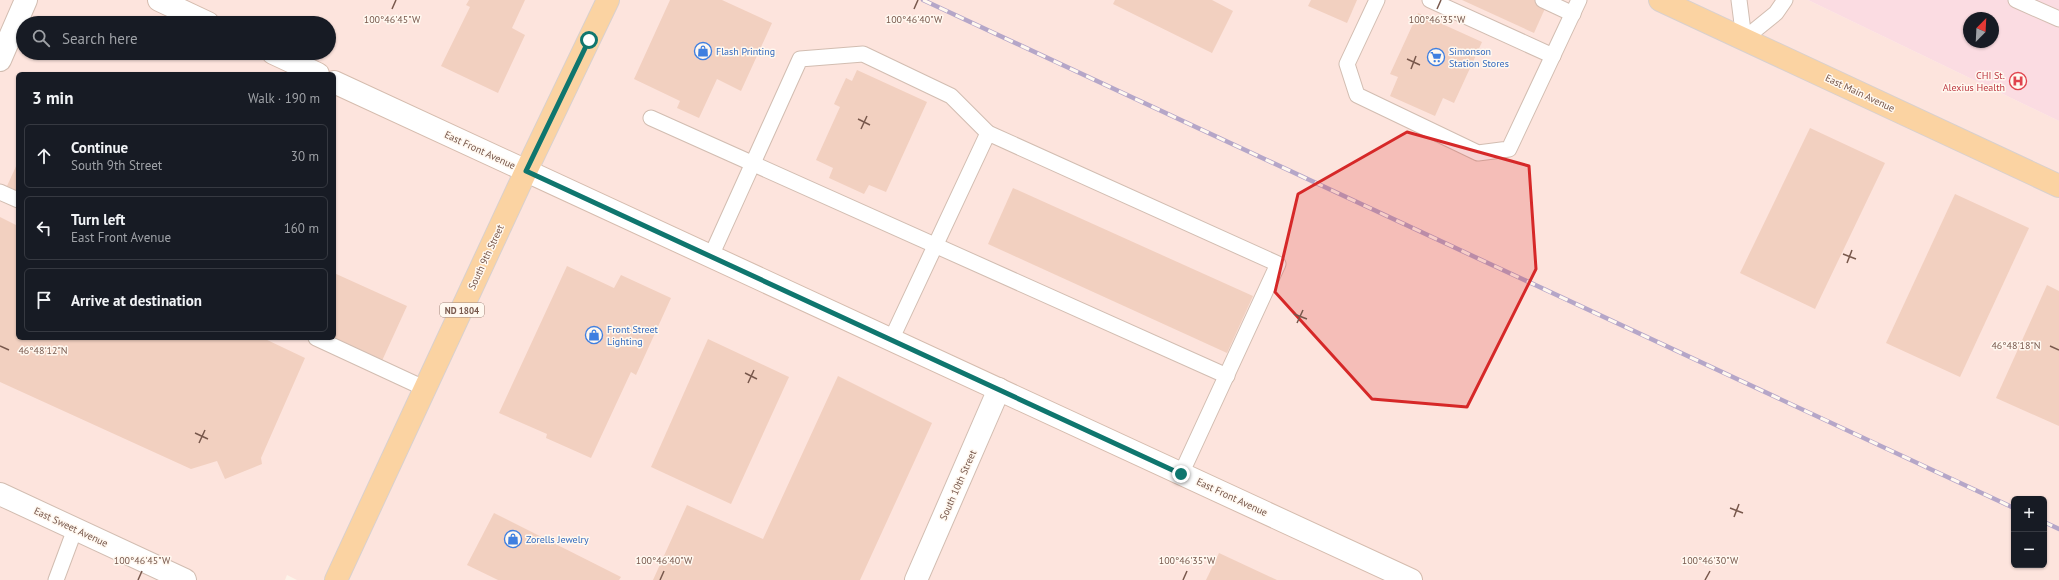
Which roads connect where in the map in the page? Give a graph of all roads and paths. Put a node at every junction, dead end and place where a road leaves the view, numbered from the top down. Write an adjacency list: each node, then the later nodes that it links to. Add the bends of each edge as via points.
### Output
1 (26, 0): 13 (street)
2 (158, 0): 14 (street)
3 (608, 0): 26 (main road, South 9th Street / ND 1804)
4 (1377, 0): 18 (lane, via 1347,64 1357,95 1478,153 1509,149)
5 (1430, 0): 18 (lane, via 1465,9)
6 (1543, 0): 12 (lane)
7 (1579, 0): 12 (lane)
8 (1660, 0): 17 (main road, East Main Avenue)
9 (1739, 0): 17 (lane)
10 (1785, 0): 17 (lane, via 1776,13)
11 (2016, 0): 15 (lane)
12 (1573, 14): 18 (lane)
13 (19, 16)
14 (193, 16)
15 (2059, 19)
16 (16, 23): 19 (street)
17 (1744, 39): 27 (main road, East Main Avenue)
18 (1553, 56)
19 (0, 60)
20 (287, 60): 21 (street)
21 (314, 72)
22 (336, 83): 26 (street, East Front Avenue)
23 (651, 118): 25 (lane)
24 (988, 132): 25 (lane, via 951,96 863,54 800,59); 30 (lane); 34 (lane, via 1278,264)
25 (752, 163): 30 (lane); 31 (lane)
26 (526, 171): 31 (street, East Front Avenue); 35 (main road, South 9th Street / ND 1804)
27 (2059, 186)
28 (0, 192): 29 (lane)
29 (16, 199)
30 (935, 246): 33 (lane); 34 (lane)
31 (711, 256): 33 (street, East Front Avenue)
32 (320, 340): 35 (lane)
33 (891, 340): 36 (street, East Front Avenue)
34 (1227, 376): 37 (lane)
35 (426, 389): 42 (main road, South 9th Street / ND 1804)
36 (1000, 389): 37 (street, East Front Avenue); 43 (street, South 10th Street)
37 (1181, 474): 44 (street, East Front Avenue)
38 (0, 494): 39 (street, East Sweet Avenue)
39 (75, 529): 40 (lane); 41 (street, East Sweet Avenue)
40 (56, 580)
41 (184, 580)
42 (336, 580)
43 (916, 580)
44 (1411, 580)

